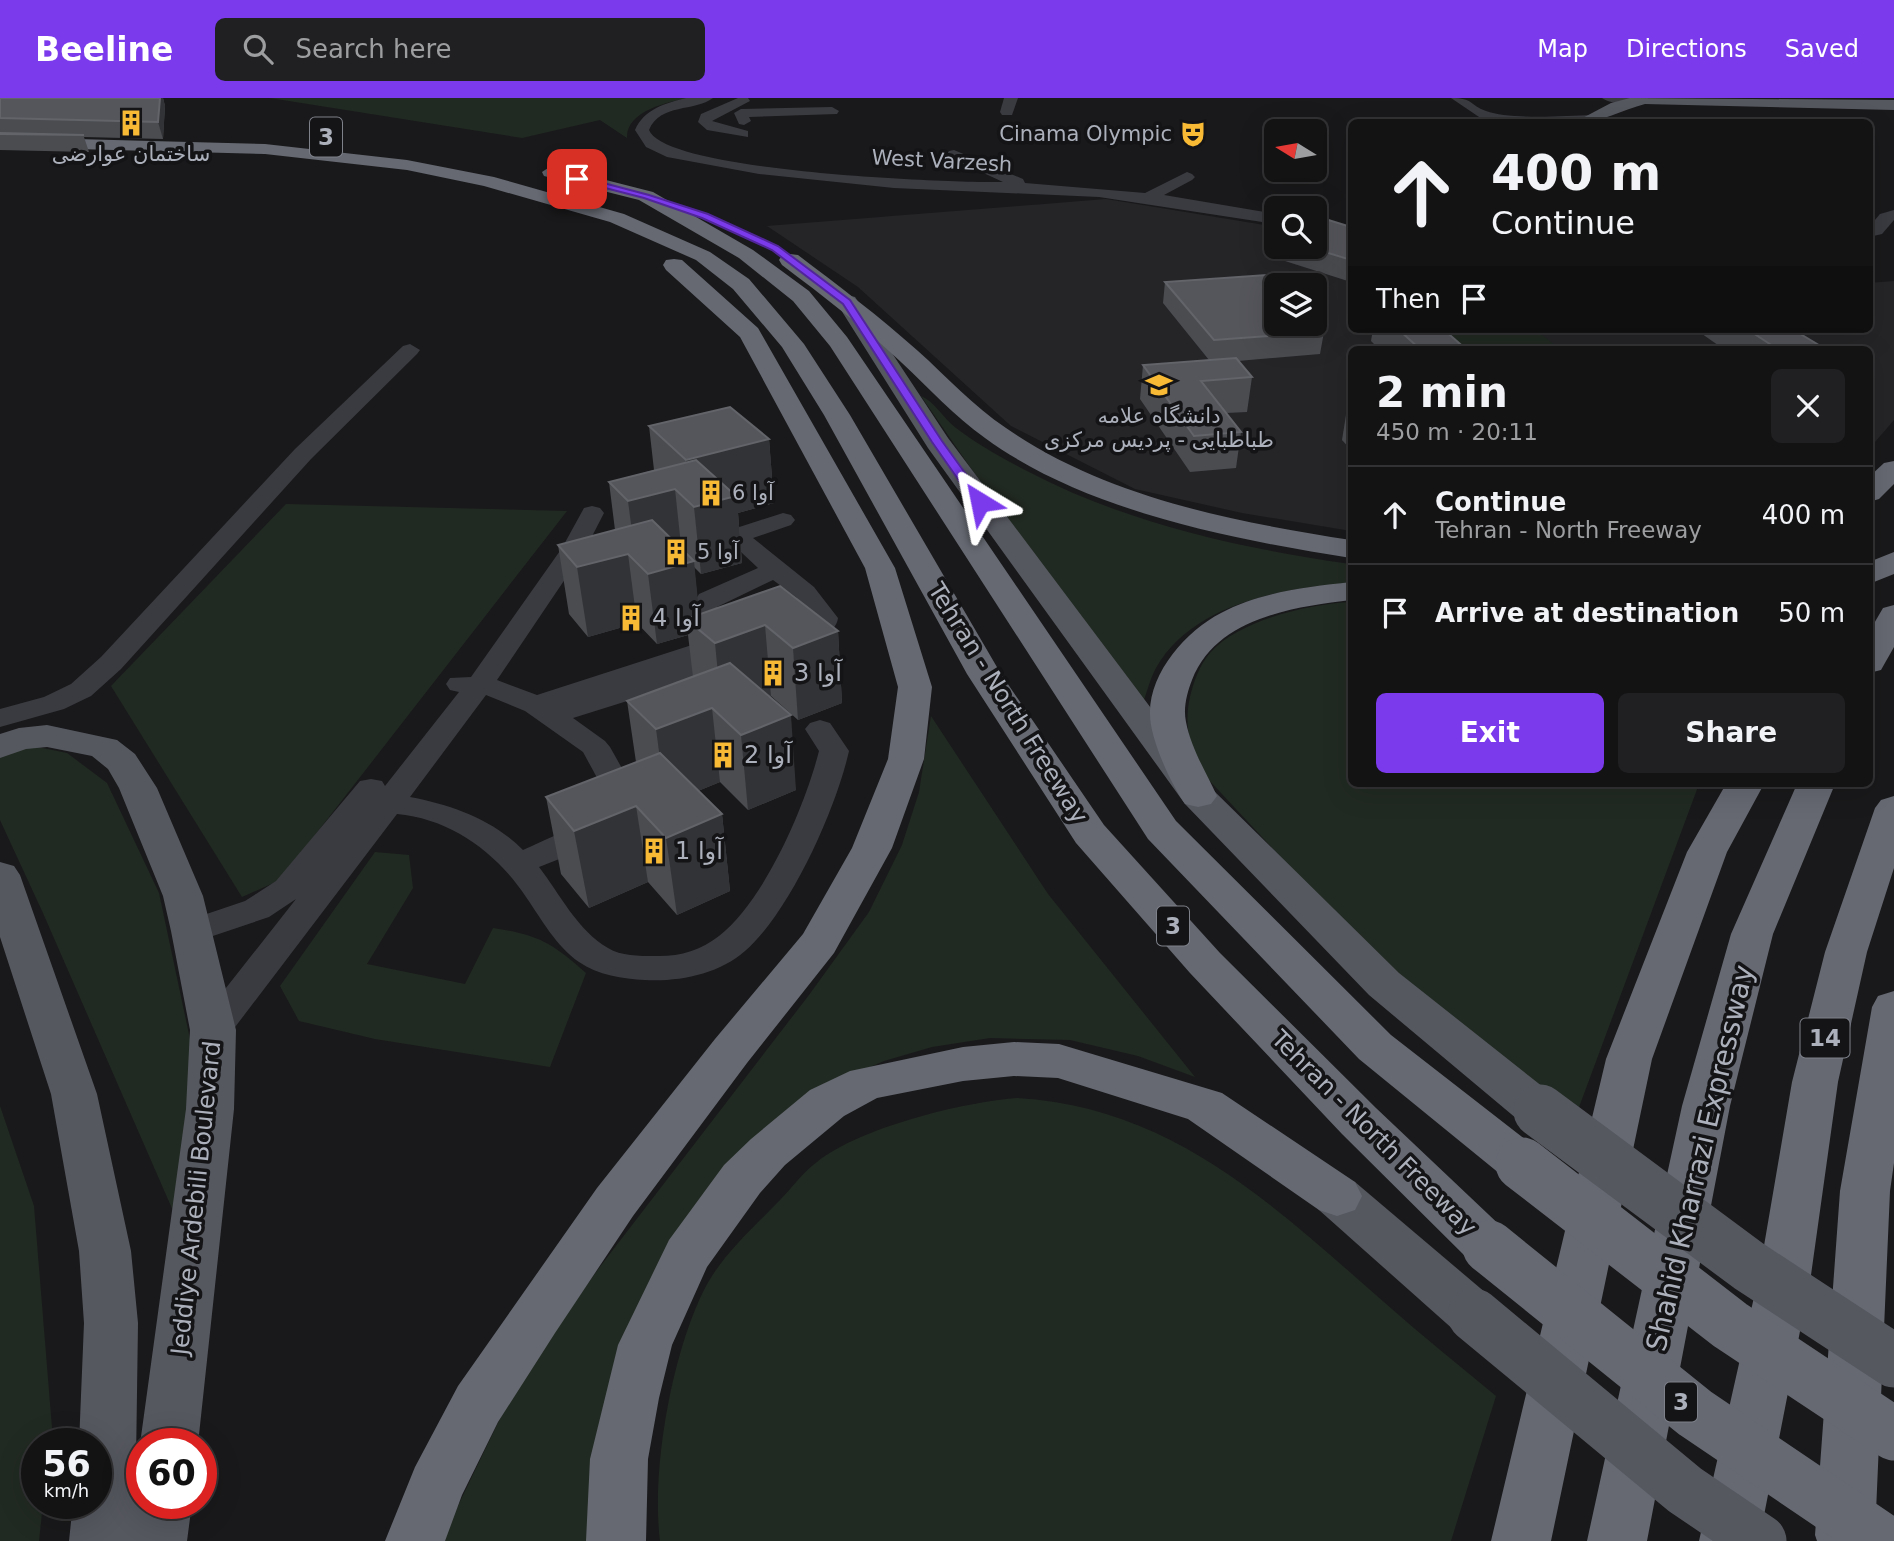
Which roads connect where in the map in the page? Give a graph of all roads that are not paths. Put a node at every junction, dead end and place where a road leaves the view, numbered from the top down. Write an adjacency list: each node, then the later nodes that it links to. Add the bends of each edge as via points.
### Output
1 (706, 98): 25 (street, West Varzesh, via 658,112 645,121 644,137 685,158 735,166 867,181)
2 (750, 98): 3 (street, via 715,111 705,122 720,130 744,127 741,113 833,113)
3 (821, 98)
4 (1458, 98): 13 (street, via 1482,115)
5 (1803, 98): 6 (main road)
6 (1810, 98)
7 (1646, 99): 8 (main road); 10 (main road)
8 (1894, 105)
9 (1683, 106): 11 (main road); 12 (main road); 16 (main road, via 1823,111)
10 (1614, 109): 14 (main road); 15 (main road)
11 (1894, 111)
12 (1664, 116)
13 (1521, 119)
14 (1592, 119)
15 (1635, 119)
16 (1894, 121)
17 (0, 127): 18 (highway, 3, via 102,126)
18 (308, 136)
19 (0, 142): 22 (highway, Tehran - North Freeway / 3, via 265,149)
20 (432, 152): 22 (highway, via 414,157)
21 (954, 155): 25 (street, via 1003,178)
22 (407, 165): 27 (highway, Tehran - North Freeway / 3)
23 (532, 167): 27 (highway, Tehran - North Freeway / 3)
24 (1187, 177): 26 (street)
25 (1040, 188): 26 (street, West Varzesh)
26 (1146, 198): 29 (street, West Varzesh)
27 (632, 207): 31 (highway, via 705,216 769,245); 69 (highway, Tehran - North Freeway / 3, bridge, via 746,254 800,296 839,342 1162,830 1375,1047 1730,1325); 73 (highway, via 702,287 750,333 880,568 915,687 906,759 872,848 819,943 615,1202 528,1328 478,1404); 80 (highway, Tehran - North Freeway / 3, bridge, via 741,284 792,344 984,674 1090,834 1205,963 1489,1247 1695,1413)
28 (1894, 215): 30 (street)
29 (1264, 217)
30 (1873, 231)
31 (847, 302): 38 (highway, via 1007,442 1059,469 1219,522); 55 (main road, via 945,453)
32 (410, 350): 49 (street, via 303,454 81,690)
33 (1894, 469): 34 (highway)
34 (1873, 489)
35 (783, 520): 40 (street, via 736,536)
36 (610, 537): 37 (street)
37 (575, 548): 44 (street); 47 (street, via 592,513 575,521)
38 (1348, 548)
39 (1894, 561): 41 (highway)
40 (775, 570): 48 (street, via 708,600 704,608 724,632 708,649); 48 (street, via 805,592 825,618 824,625 762,650)
41 (1873, 573)
42 (1348, 592): 55 (highway, via 1290,599 1236,615 1191,650 1171,687 1167,721)
43 (570, 599): 44 (street)
44 (531, 612): 47 (street)
45 (1894, 615): 46 (highway)
46 (1873, 655)
47 (467, 685): 48 (street, via 496,688); 56 (street)
48 (543, 711): 59 (street, via 620,765 634,818)
49 (0, 718)
50 (820, 729): 59 (street, via 834,751 825,788 808,825 756,916 735,942 704,961 659,969 604,961 587,951)
51 (0, 747): 61 (main road, Jeddiye Ardebili Boulevard, via 47,736 104,747 122,762 138,788 183,896)
52 (1716, 787): 58 (highway)
53 (1743, 787): 58 (highway)
54 (1815, 787): 76 (highway, Shahid Kharrazi Expressway, via 1752,934 1706,1106)
55 (1198, 796): 67 (main road, bridge, via 1384,984 1540,1111 1749,1266)
56 (374, 802): 59 (street, via 440,814 474,829); 61 (street, via 281,894 240,916); 63 (street)
57 (1894, 808): 77 (highway, 14, via 1846,952 1815,1083 1785,1275)
58 (1707, 852): 75 (highway, via 1629,1059)
59 (519, 863)
60 (0, 875): 71 (main road, via 74,1094 105,1251 111,1323 107,1461)
61 (192, 931): 63 (main road, Jeddiye Ardebili Boulevard)
62 (1894, 1007): 65 (highway)
63 (213, 1030): 68 (main road, Jeddiye Ardebili Boulevard, via 210,1109)
64 (1894, 1139): 65 (highway)
65 (1865, 1191): 79 (highway)
66 (1337, 1196): 74 (highway, via 1205,1106 1059,1061 963,1064 866,1083 827,1104 768,1152 741,1179 687,1255 645,1345 631,1398 619,1459); 78 (main road, bridge, via 1685,1490)
67 (1894, 1361)
68 (171, 1428)
69 (1894, 1434)
70 (160, 1519): 72 (main road)
71 (99, 1541)
72 (157, 1541)
73 (415, 1541)
74 (615, 1541)
75 (1521, 1541)
76 (1617, 1541)
77 (1729, 1541)
78 (1760, 1541)
79 (1844, 1541)
80 (1884, 1541)

